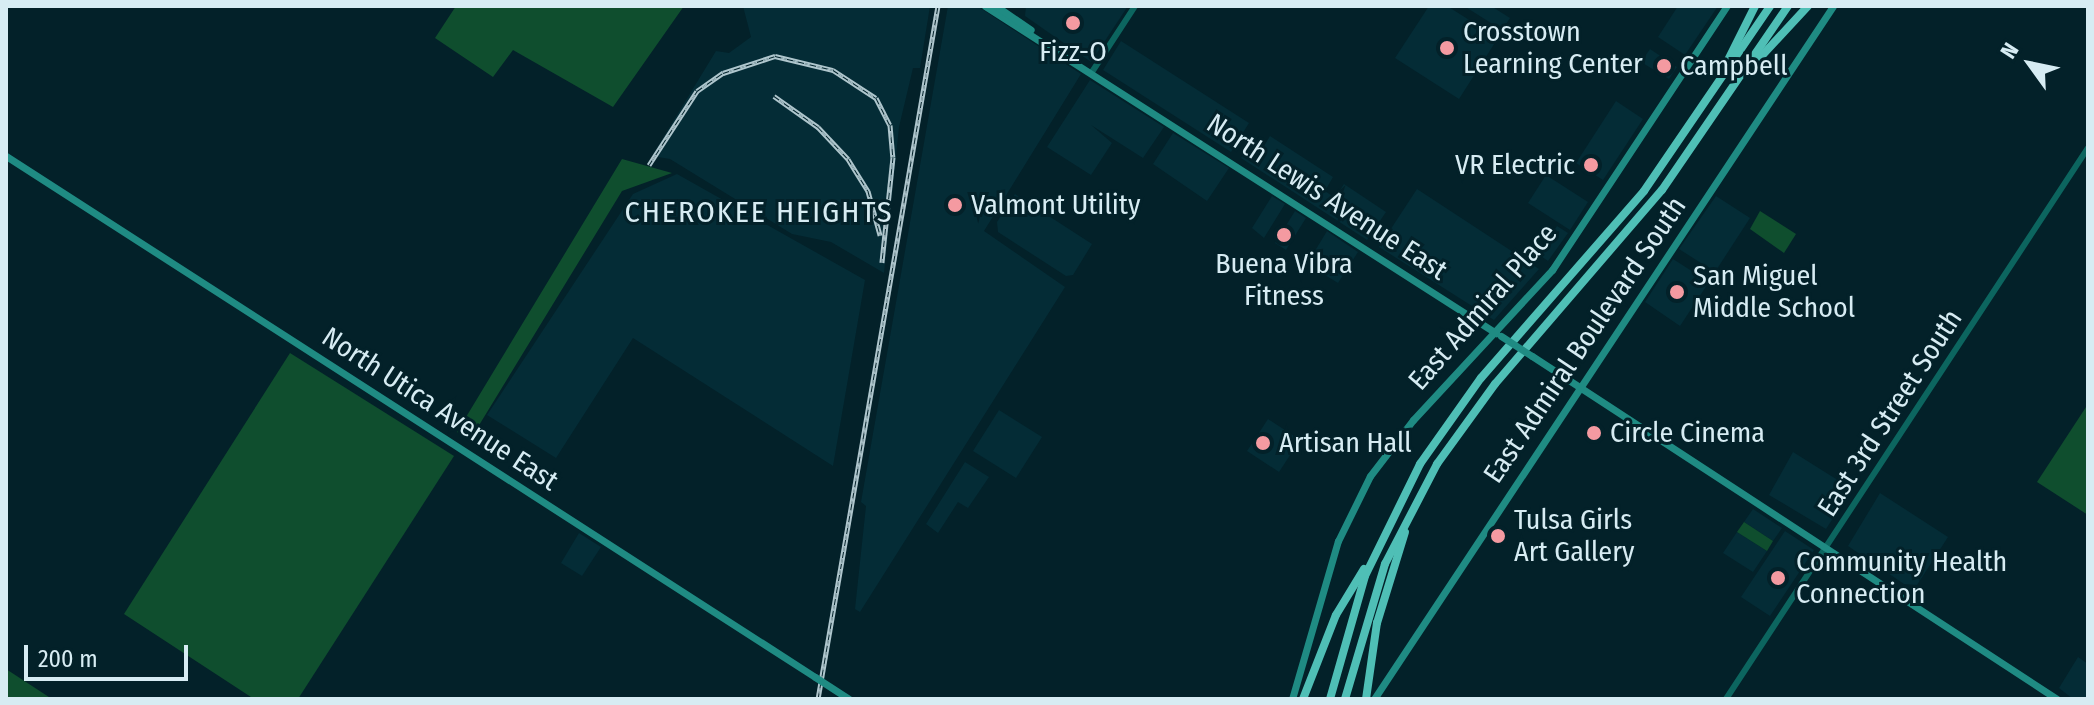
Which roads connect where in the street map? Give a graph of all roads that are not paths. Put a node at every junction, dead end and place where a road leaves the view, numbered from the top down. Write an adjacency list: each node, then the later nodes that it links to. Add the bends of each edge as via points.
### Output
1 (985, 6): 10 (main road, North Lewis Avenue East)
2 (996, 6): 10 (main road, North Lewis Avenue East)
3 (1135, 6): 11 (street)
4 (1727, 6): 16 (main road, East Admiral Place, via 1552,270)
5 (1755, 6): 13 (highway)
6 (1770, 6): 13 (highway)
7 (1788, 6): 12 (highway)
8 (1808, 6): 12 (highway)
9 (1833, 6): 17 (main road, East Admiral Boulevard South)
10 (1049, 44): 11 (main road, North Lewis Avenue East)
11 (1092, 72): 16 (main road, North Lewis Avenue East)
12 (1739, 80): 18 (highway, via 1636,224 1480,402)
13 (1711, 96): 20 (highway, via 1617,224 1458,408 1411,479)
14 (2088, 148): 19 (street, East 3rd Street South)
15 (6, 156): 21 (main road, North Utica Avenue East, bridge)
16 (1498, 334): 17 (main road, North Lewis Avenue East, bridge); 22 (main road, East Admiral Place, via 1398,438 1358,496 1330,564)
17 (1580, 388): 19 (main road, North Lewis Avenue East); 27 (main road, East Admiral Boulevard South)
18 (1415, 501): 25 (highway, via 1370,604); 26 (highway, via 1381,607)
19 (1828, 548): 28 (street, East 3rd Street South); 29 (main road, North Lewis Avenue East)
20 (1375, 551): 23 (highway, via 1336,615); 24 (highway, via 1346,631)
21 (849, 699)
22 (1292, 699)
23 (1303, 699)
24 (1330, 699)
25 (1345, 699)
26 (1366, 699)
27 (1374, 699)
28 (1726, 699)
29 (2057, 699)

